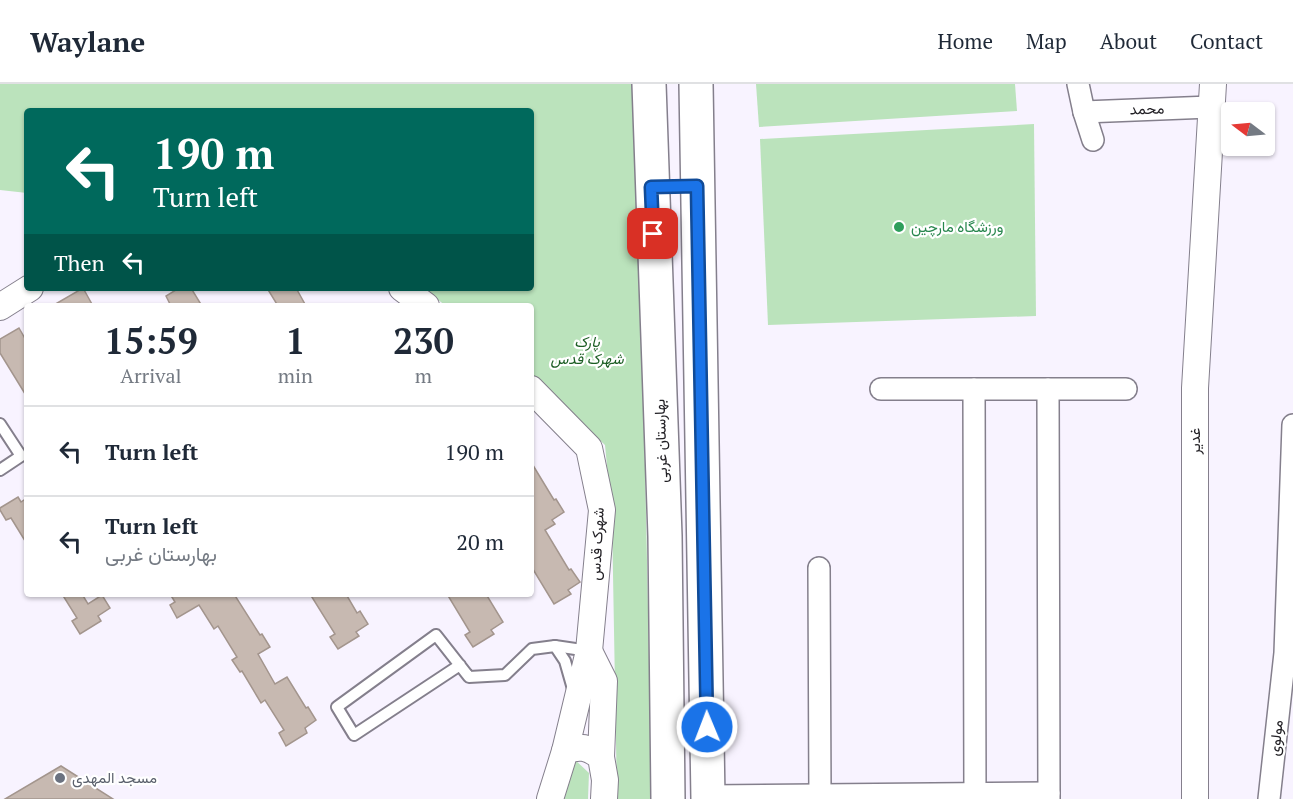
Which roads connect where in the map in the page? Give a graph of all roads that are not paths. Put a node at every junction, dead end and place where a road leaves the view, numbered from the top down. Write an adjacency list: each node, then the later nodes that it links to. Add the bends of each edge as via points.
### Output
1 (649, 84): 8 (main road, بهارستان غربی)
2 (696, 84): 7 (main road)
3 (1078, 84): 5 (street)
4 (1211, 95): 5 (street, محمد); 37 (street, غدیر, via 1195,388)
5 (1084, 112): 6 (street)
6 (1093, 140)
7 (697, 186): 8 (main road); 33 (main road)
8 (651, 187): 36 (main road, بهارستان غربی, via 665,536)
9 (25, 291): 12 (street)
10 (406, 291): 11 (street)
11 (422, 303)
12 (1, 304)
13 (1048, 388): 15 (street); 16 (street); 31 (street)
14 (881, 389): 15 (street)
15 (974, 389): 30 (street)
16 (1125, 389)
17 (534, 392): 24 (street, شهرک قدس, via 589,448 602,510)
18 (0, 424): 21 (lane, via 21,456)
19 (1293, 424): 20 (street, مولوی)
20 (1292, 462): 26 (street, مولوی)
21 (0, 470)
22 (819, 568): 32 (street)
23 (555, 646): 24 (lane); 25 (lane, via 532,649 505,675 469,677 436,635 337,707 354,735); 27 (lane, via 566,661)
24 (589, 651): 27 (street, شهرک قدس); 29 (street, via 604,681)
25 (460, 665)
26 (1286, 700): 38 (street, مولوی)
27 (577, 703): 28 (street, شهرک قدس)
28 (565, 751): 29 (street, via 578,746); 34 (street)
29 (601, 757): 35 (street)
30 (975, 796): 31 (street); 32 (street)
31 (1049, 796)
32 (820, 797): 33 (street)
33 (708, 798)
34 (550, 799)
35 (604, 799)
36 (668, 799)
37 (1195, 799)
38 (1269, 799)

